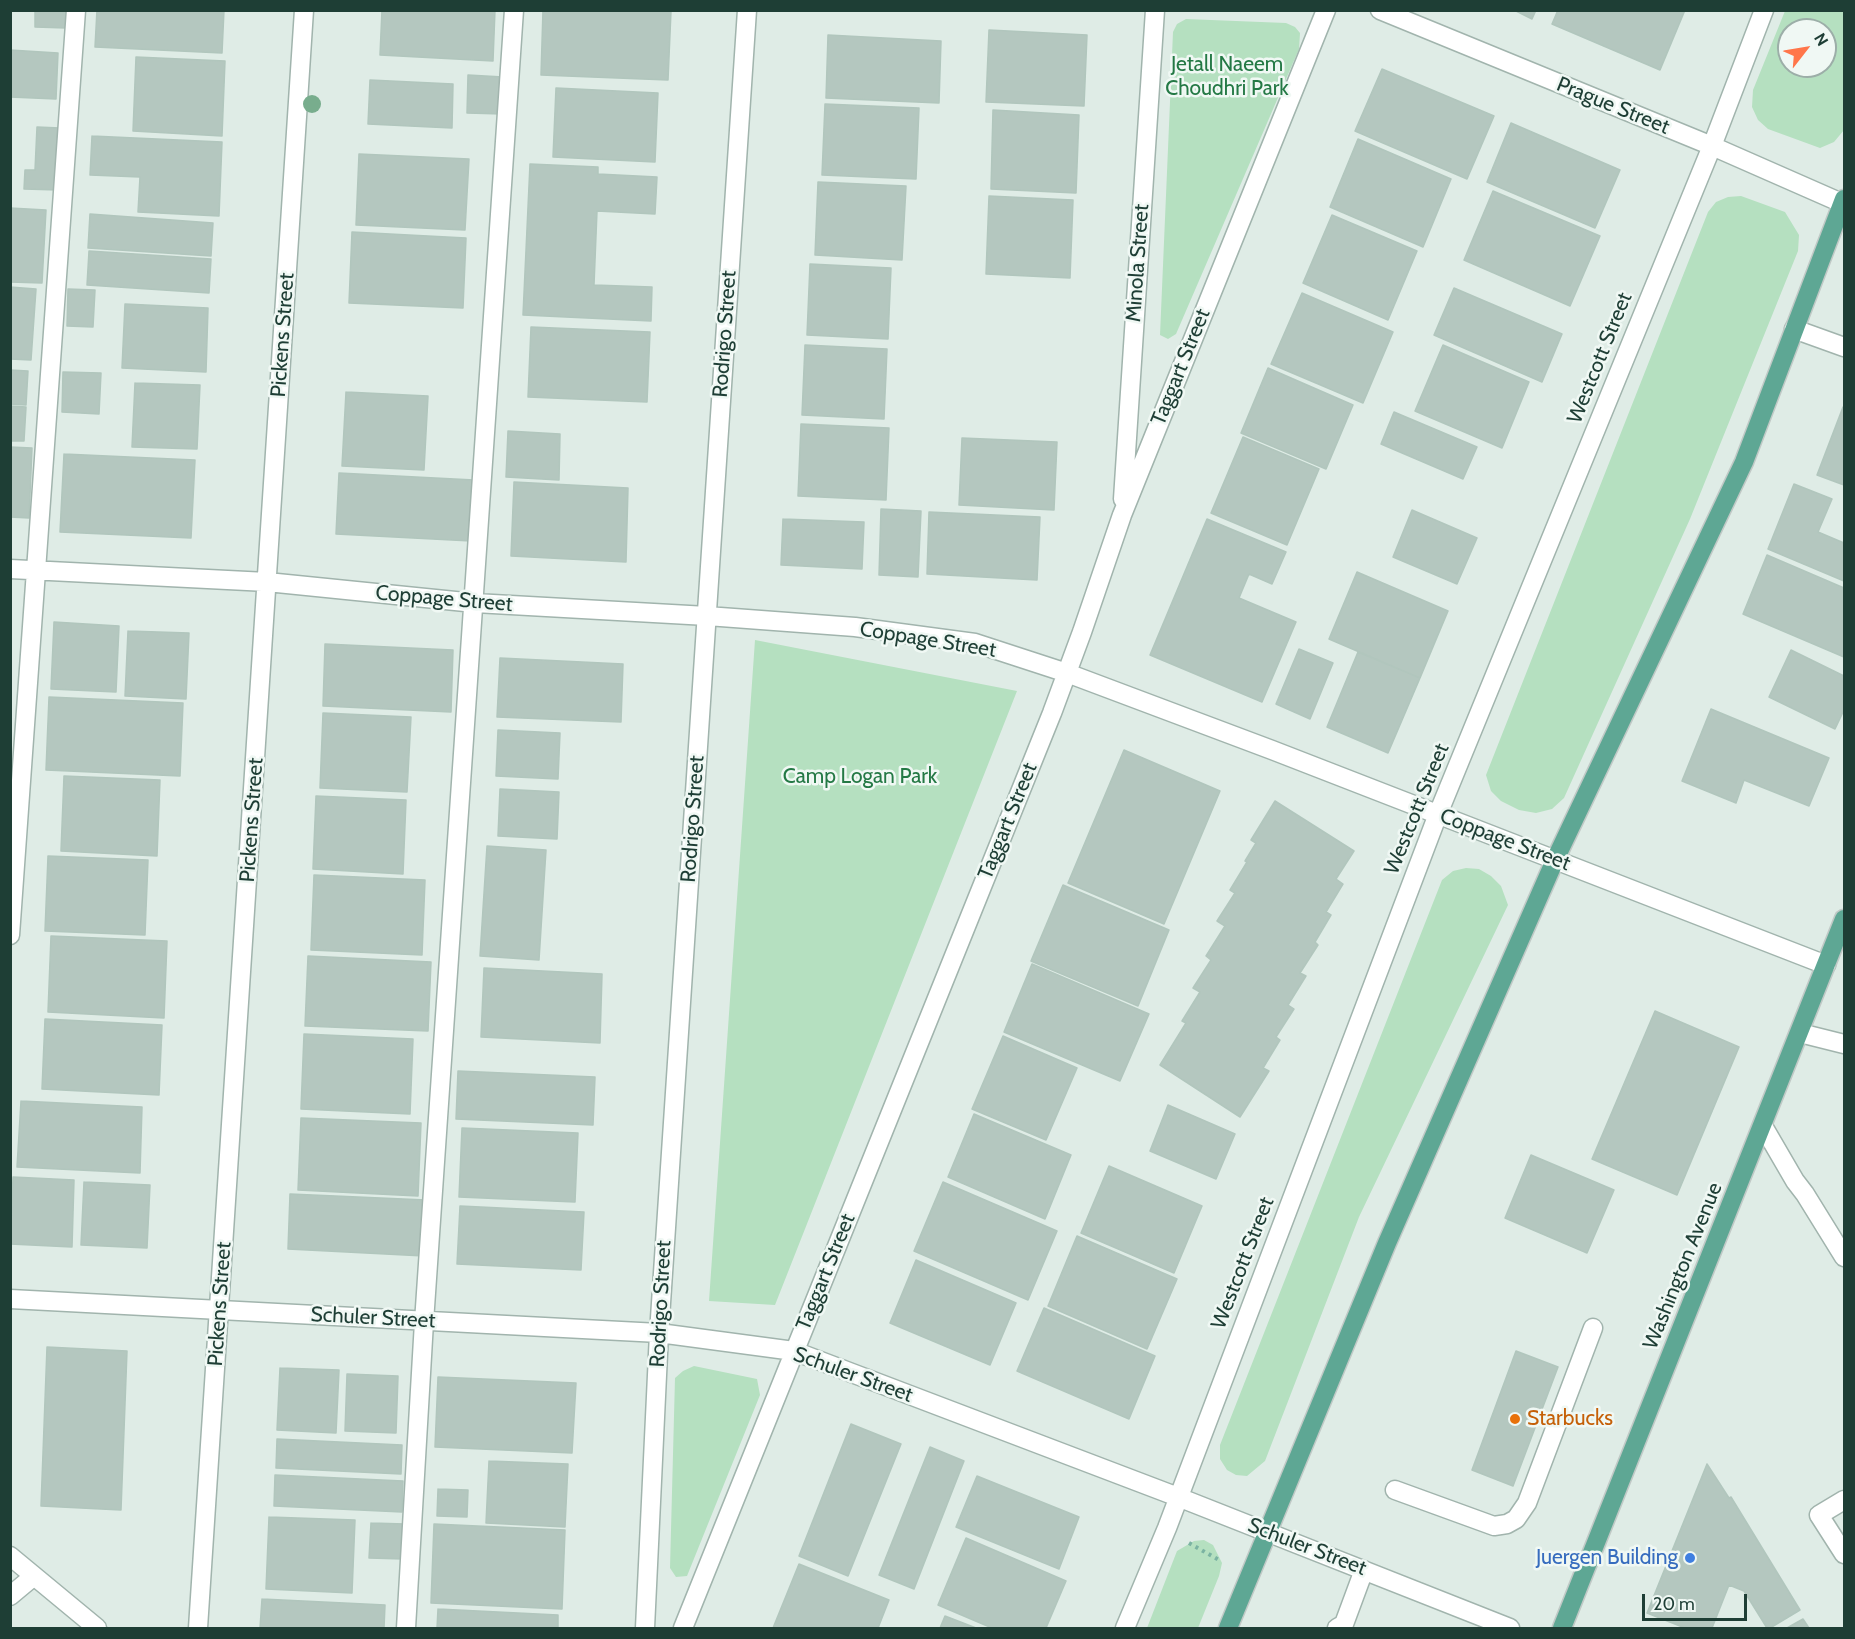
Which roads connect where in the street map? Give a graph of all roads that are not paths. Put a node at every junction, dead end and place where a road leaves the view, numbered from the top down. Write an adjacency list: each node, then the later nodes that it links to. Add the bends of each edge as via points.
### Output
1 (76, 10): 15 (street)
2 (304, 10): 16 (street, Pickens Street)
3 (514, 10): 17 (street)
4 (747, 10): 18 (street, Rodrigo Street)
5 (1155, 10): 13 (street, Minola Street)
6 (1326, 10): 13 (street, Taggart Street)
7 (1380, 10): 9 (street, Prague Street)
8 (1764, 10): 9 (street, Westcott Street)
9 (1712, 146): 10 (street, Prague Street); 20 (street, Westcott Street)
10 (1844, 202): 11 (main road)
11 (1794, 329): 12 (street); 21 (main road, via 1744,462)
12 (1845, 347)
13 (1122, 515): 19 (street, Taggart Street)
14 (10, 569): 15 (street, Coppage Street)
15 (38, 571): 16 (street, Coppage Street); 23 (street)
16 (267, 582): 17 (street, Coppage Street); 30 (street, Pickens Street)
17 (475, 603): 18 (street, Coppage Street); 31 (street)
18 (707, 616): 19 (street, Coppage Street, via 855,627 975,643); 33 (street, Rodrigo Street)
19 (1067, 673): 20 (street, Coppage Street); 34 (street, Taggart Street)
20 (1438, 814): 21 (street, Coppage Street); 36 (street, Westcott Street)
21 (1555, 860): 24 (street, Coppage Street); 38 (main road, via 1387,1243)
22 (1845, 919): 24 (main road, Washington Avenue)
23 (10, 935)
24 (1826, 965): 25 (main road, Washington Avenue)
25 (1800, 1033): 26 (street); 27 (main road, Washington Avenue)
26 (1845, 1044)
27 (1763, 1126): 28 (street); 54 (main road, Washington Avenue)
28 (1845, 1257)
29 (10, 1299): 30 (street, Schuler Street)
30 (219, 1310): 31 (street, Schuler Street); 46 (street, Pickens Street)
31 (424, 1322): 33 (street, Schuler Street); 47 (street)
32 (1593, 1328): 35 (street, via 1527,1503 1516,1519 1494,1526)
33 (658, 1332): 34 (street, Schuler Street); 48 (street, Rodrigo Street)
34 (794, 1351): 36 (street, Schuler Street); 49 (street, Taggart Street)
35 (1395, 1490)
36 (1178, 1497): 38 (street, Schuler Street); 50 (street, Westcott Street)
37 (1845, 1500): 39 (street, via 1819,1515)
38 (1268, 1532): 41 (street, Schuler Street); 51 (main road)
39 (1845, 1554)
40 (10, 1556): 42 (street)
41 (1365, 1570): 44 (street, Schuler Street); 52 (street, via 1344,1624)
42 (34, 1576): 43 (street); 45 (street)
43 (10, 1596)
44 (1481, 1623): 53 (street, Schuler Street)
45 (97, 1629)
46 (198, 1629)
47 (406, 1629)
48 (645, 1629)
49 (683, 1629)
50 (1125, 1629)
51 (1228, 1629)
52 (1337, 1629)
53 (1510, 1629)
54 (1562, 1629)

